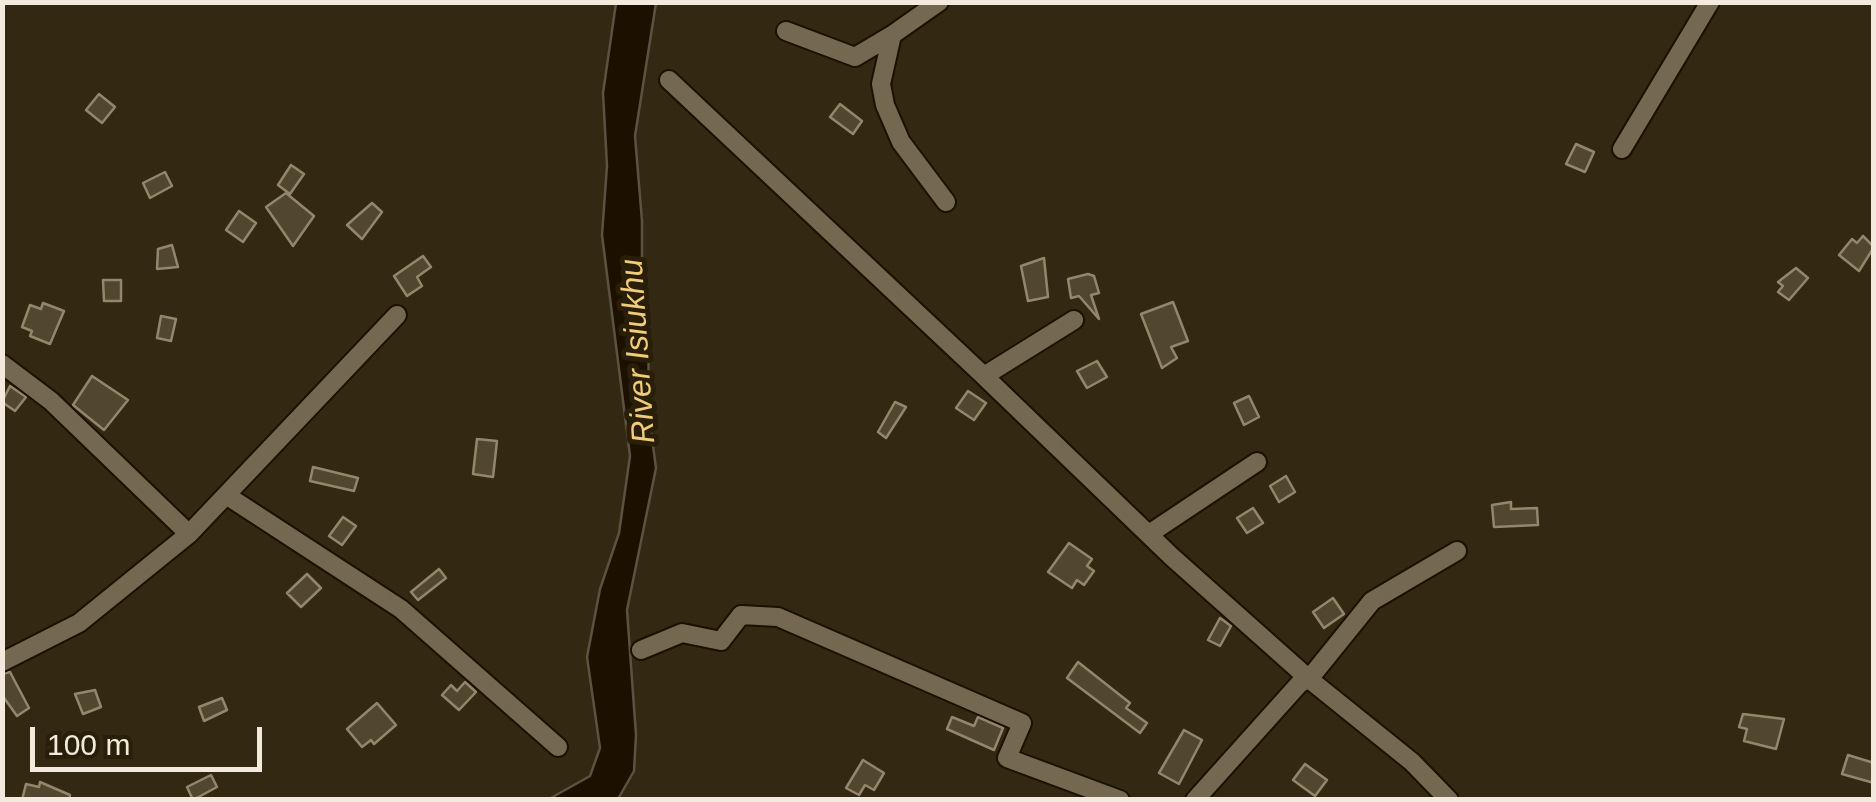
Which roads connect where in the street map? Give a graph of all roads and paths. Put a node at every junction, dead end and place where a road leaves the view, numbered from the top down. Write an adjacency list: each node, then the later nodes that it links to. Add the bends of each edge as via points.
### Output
1 (939, 2): 4 (street)
2 (1710, 2): 6 (street)
3 (786, 31): 4 (street, via 856,57)
4 (892, 35): 7 (street, via 883,62 885,105 901,142)
5 (669, 80): 11 (street)
6 (1622, 149)
7 (946, 202)
8 (398, 314): 13 (street)
9 (1074, 320): 11 (street)
10 (2, 364): 14 (street)
11 (984, 376): 15 (street)
12 (1258, 462): 15 (street)
13 (226, 494): 14 (street); 20 (street, via 401,609)
14 (189, 534): 18 (street, via 79,623)
15 (1149, 534): 19 (street)
16 (1456, 551): 19 (street, via 1372,601)
17 (642, 650): 21 (street, via 682,633 721,641 741,615 778,617 1022,723 1007,758)
18 (2, 662)
19 (1309, 679): 22 (street); 23 (street)
20 (558, 746)
21 (1120, 800)
22 (1195, 800)
23 (1449, 800)

